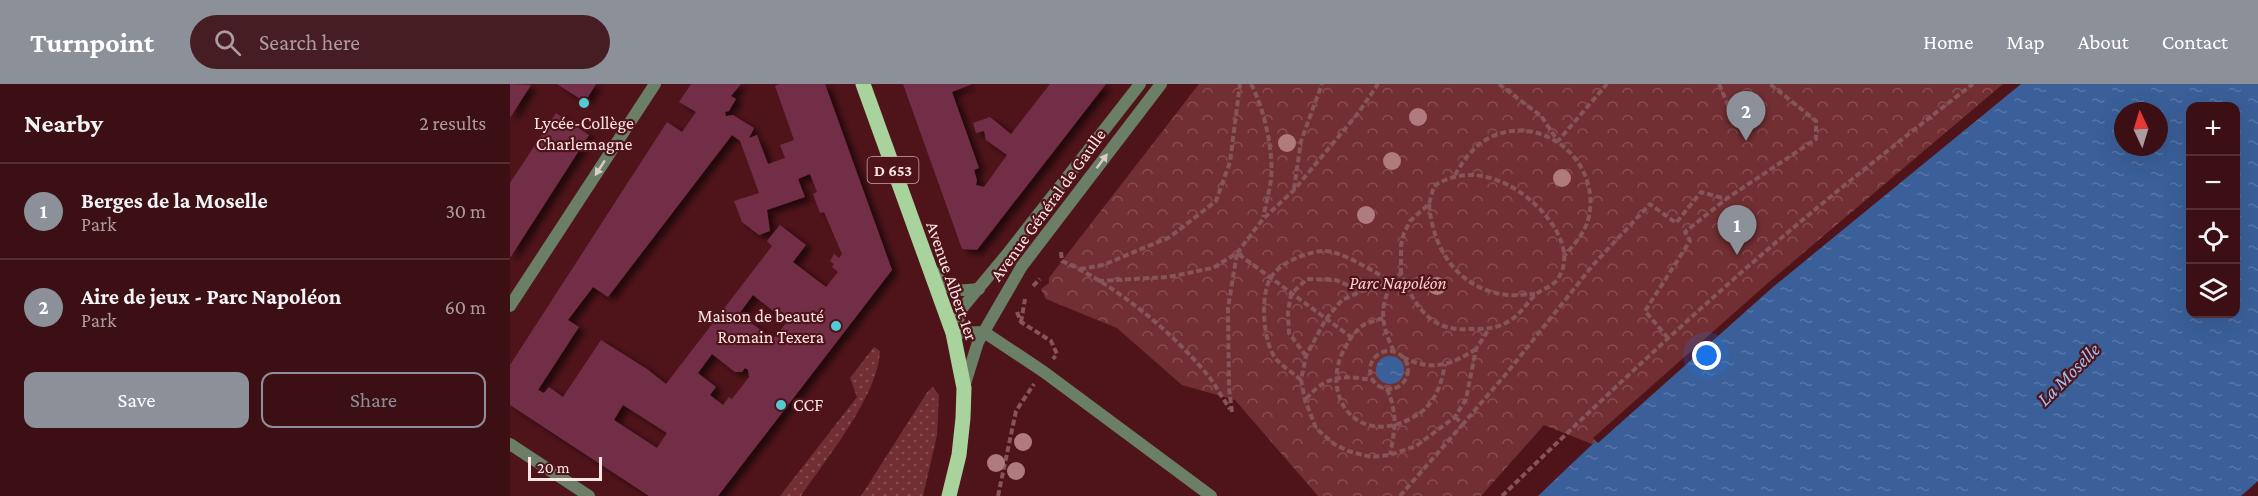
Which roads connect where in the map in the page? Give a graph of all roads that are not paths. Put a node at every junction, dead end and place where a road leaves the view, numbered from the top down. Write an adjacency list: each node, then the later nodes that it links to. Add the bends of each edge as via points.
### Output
1 (655, 84): 7 (street, one-way to 7)
2 (863, 84): 5 (main road, Avenue Albert 1er / D 653)
3 (1140, 84): 6 (street, Avenue Général de Gaulle)
4 (1161, 84): 8 (street, Avenue Général de Gaulle, one-way to 4, via 1022,266)
5 (924, 257): 6 (street, Avenue Général de Gaulle, via 944,285 960,292); 9 (main road, Avenue Albert 1er / D 653)
6 (979, 289): 9 (street, Avenue Général de Gaulle, via 963,307)
7 (510, 306)
8 (984, 332): 9 (street); 10 (street, Avenue Général de Gaulle); 14 (street)
9 (953, 333): 10 (main road, Avenue Albert 1er / D 653)
10 (964, 388): 13 (main road, Avenue Albert 1er / D 653, via 959,455)
11 (510, 444): 12 (street)
12 (589, 496)
13 (949, 496)
14 (1211, 496)

